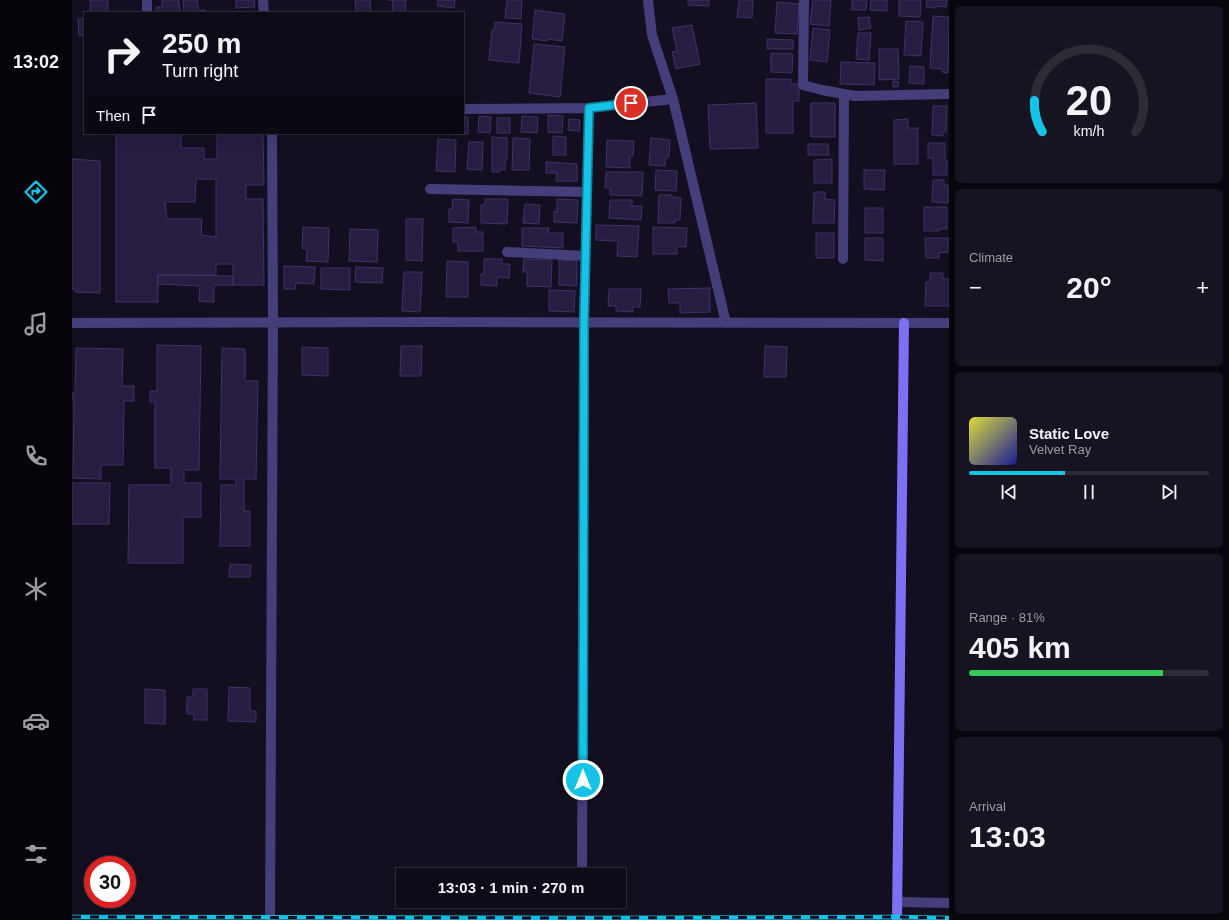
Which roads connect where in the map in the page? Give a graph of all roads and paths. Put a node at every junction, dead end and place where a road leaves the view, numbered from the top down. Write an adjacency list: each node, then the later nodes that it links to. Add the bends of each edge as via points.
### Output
1 (147, 0): 5 (street)
2 (263, 0): 6 (street)
3 (648, 0): 9 (street, via 652,35)
4 (804, 0): 7 (street, via 803,85)
5 (147, 12)
6 (264, 12)
7 (844, 94): 8 (street); 17 (street)
8 (949, 94)
9 (673, 99): 10 (street); 21 (street)
10 (589, 108): 11 (street); 14 (street)
11 (464, 109)
12 (272, 134): 18 (street)
13 (430, 189): 14 (street)
14 (587, 192): 16 (street)
15 (507, 252): 16 (street)
16 (586, 256): 19 (street)
17 (843, 259)
18 (273, 322): 19 (street); 20 (street); 27 (street)
19 (584, 322): 21 (street); 24 (street)
20 (72, 323)
21 (726, 323): 22 (street)
22 (904, 323): 23 (street); 25 (street)
23 (949, 323)
24 (582, 868)
25 (898, 902): 26 (street); 28 (street)
26 (949, 903)
27 (270, 920)
28 (898, 920)

